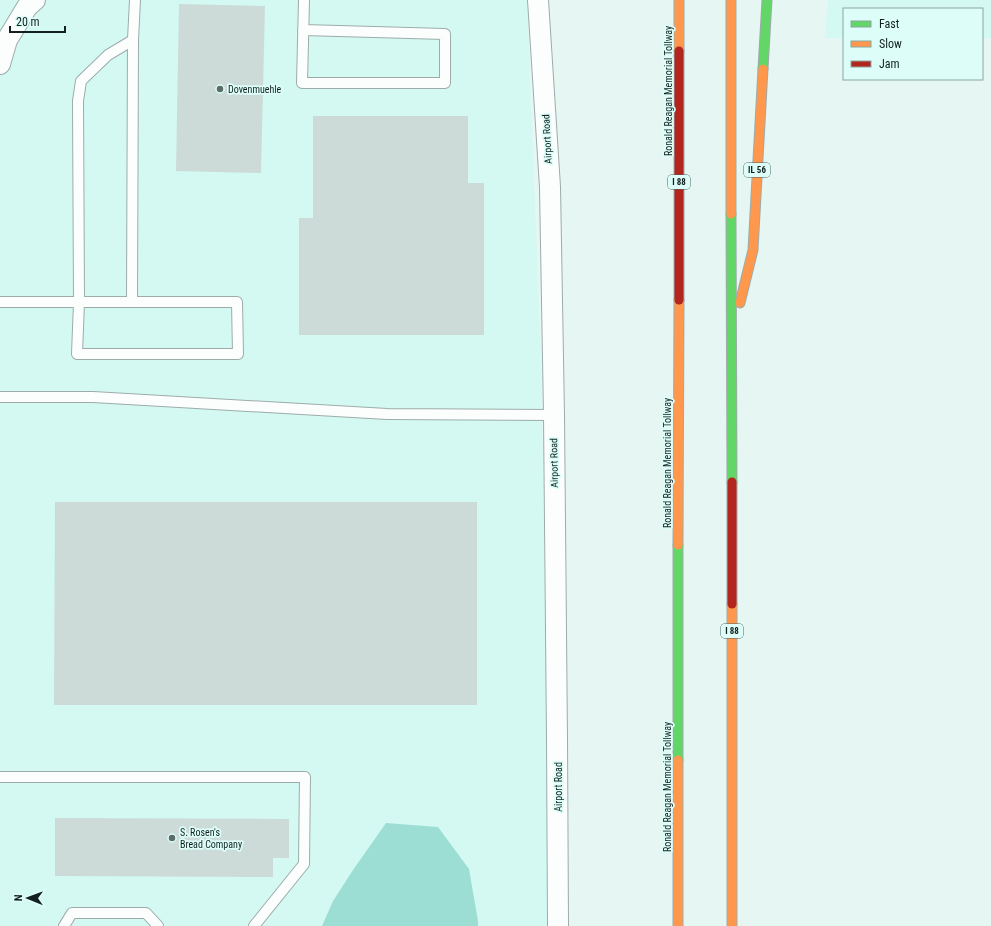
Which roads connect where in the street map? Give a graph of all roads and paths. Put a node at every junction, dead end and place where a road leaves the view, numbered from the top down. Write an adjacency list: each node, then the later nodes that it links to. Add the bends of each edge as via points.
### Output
1 (135, 0): 9 (lane)
2 (304, 0): 8 (lane)
3 (538, 0): 16 (street, Airport Road, via 550,187)
4 (679, 0): 22 (highway, Ronald Reagan Memorial Tollway / I 88)
5 (731, 0): 14 (highway, I 88)
6 (767, 0): 14 (highway, IL 56, via 753,250)
7 (28, 2): 10 (street, via 7,40)
8 (303, 30): 8 (lane, via 302,83 445,83 445,34)
9 (133, 40): 12 (lane, via 108,55 81,81 78,101); 13 (lane)
10 (0, 64)
11 (0, 302): 12 (lane)
12 (79, 302): 13 (lane); 13 (lane, via 77,354 238,354 237,302)
13 (132, 302)
14 (732, 337): 23 (highway, I 88)
15 (0, 397): 16 (lane, via 93,397 387,414)
16 (554, 415): 21 (street, Airport Road)
17 (0, 777): 20 (lane, via 305,777 304,864)
18 (64, 926): 19 (lane, via 72,913 146,913)
19 (158, 926)
20 (254, 926)
21 (558, 926)
22 (678, 926)
23 (732, 926)

